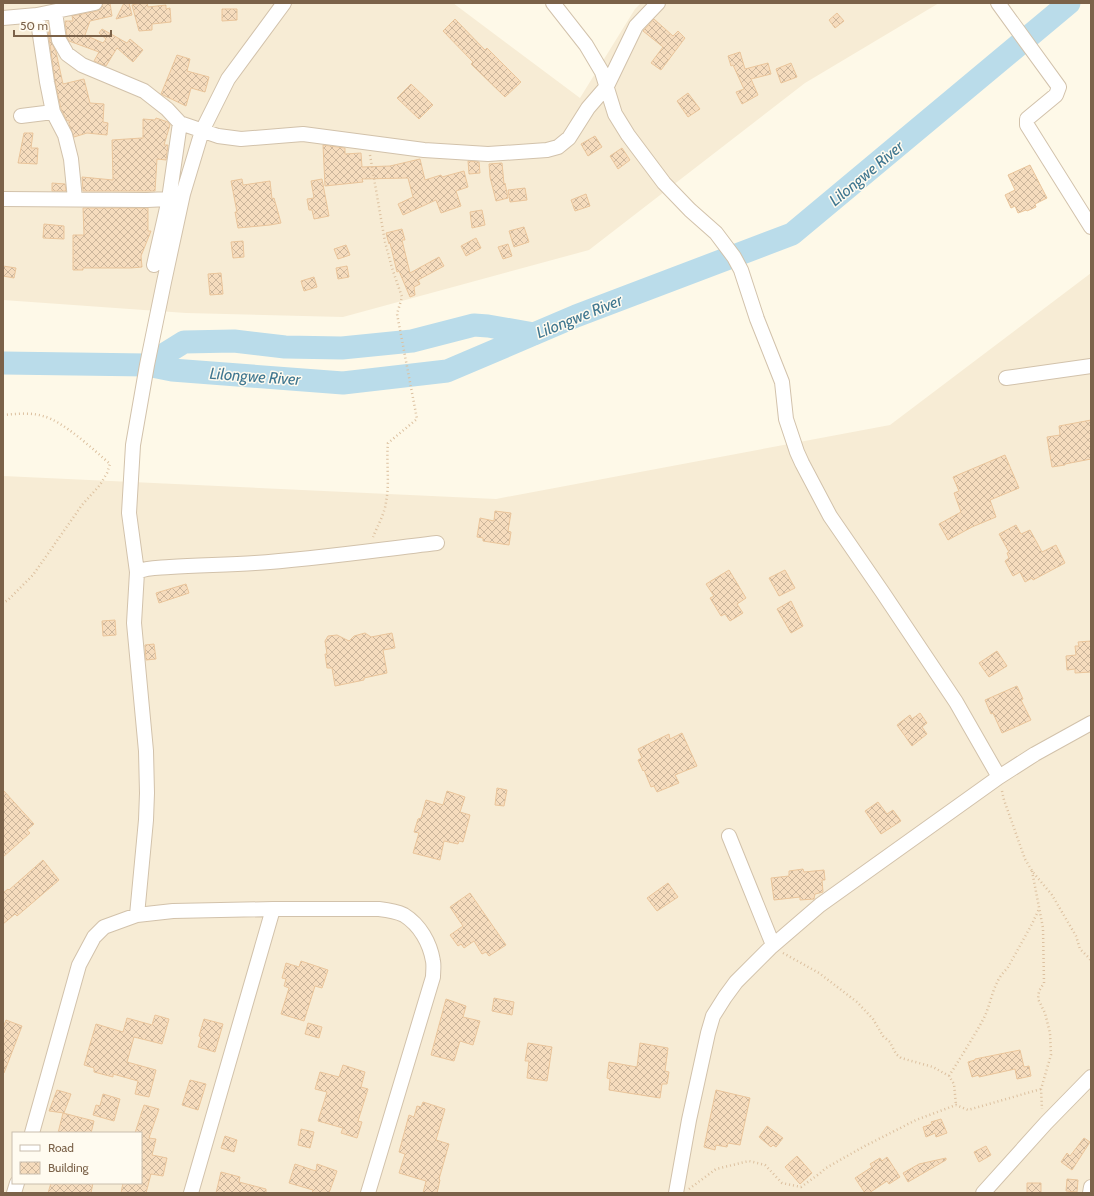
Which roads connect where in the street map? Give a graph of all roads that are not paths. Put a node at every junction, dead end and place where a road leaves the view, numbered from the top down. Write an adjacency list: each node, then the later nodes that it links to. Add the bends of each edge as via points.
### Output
1 (95, 3): 6 (street)
2 (284, 3): 13 (street, via 228,79)
3 (553, 3): 9 (street, via 586,46 602,72)
4 (658, 3): 9 (street, via 636,26)
5 (999, 5): 17 (street, via 1059,88 1056,95 1027,119 1027,125)
6 (55, 12): 7 (street); 12 (street, via 59,40 67,54 82,65 144,91 167,109)
7 (37, 15): 8 (street); 10 (street)
8 (3, 18)
9 (607, 86): 13 (street, via 588,108 569,138 558,147 547,150 488,154 424,150 303,134 242,139); 24 (street, via 615,114 628,135 664,183 716,233 742,270 757,318 782,382 786,419 802,463 830,516 956,702)
10 (53, 112): 11 (street); 15 (street, via 67,143)
11 (21, 116)
12 (180, 124): 13 (street); 16 (street)
13 (202, 131): 22 (street, via 183,194 133,445 129,513)
14 (3, 199): 15 (street)
15 (75, 199): 16 (street)
16 (169, 199): 18 (street)
17 (1091, 227)
18 (154, 265)
19 (1091, 366): 20 (street)
20 (1006, 378)
21 (437, 543): 22 (street, via 254,563 143,569)
22 (137, 572): 27 (street, via 134,623 146,751 147,793)
23 (1091, 723): 24 (street)
24 (999, 777): 28 (street, via 820,905)
25 (729, 836): 28 (street)
26 (274, 909): 27 (street, via 173,911); 33 (street); 34 (street, via 392,911 413,922 429,946 434,962 433,977)
27 (137, 915): 30 (street, via 104,927 86,950 79,965)
28 (773, 945): 32 (street, via 736,982 713,1016 692,1106)
29 (1091, 1078): 35 (street)
30 (32, 1132)
31 (1091, 1187): 36 (street)
32 (682, 1192)
33 (191, 1193)
34 (368, 1193)
35 (983, 1193)
36 (1090, 1193)

